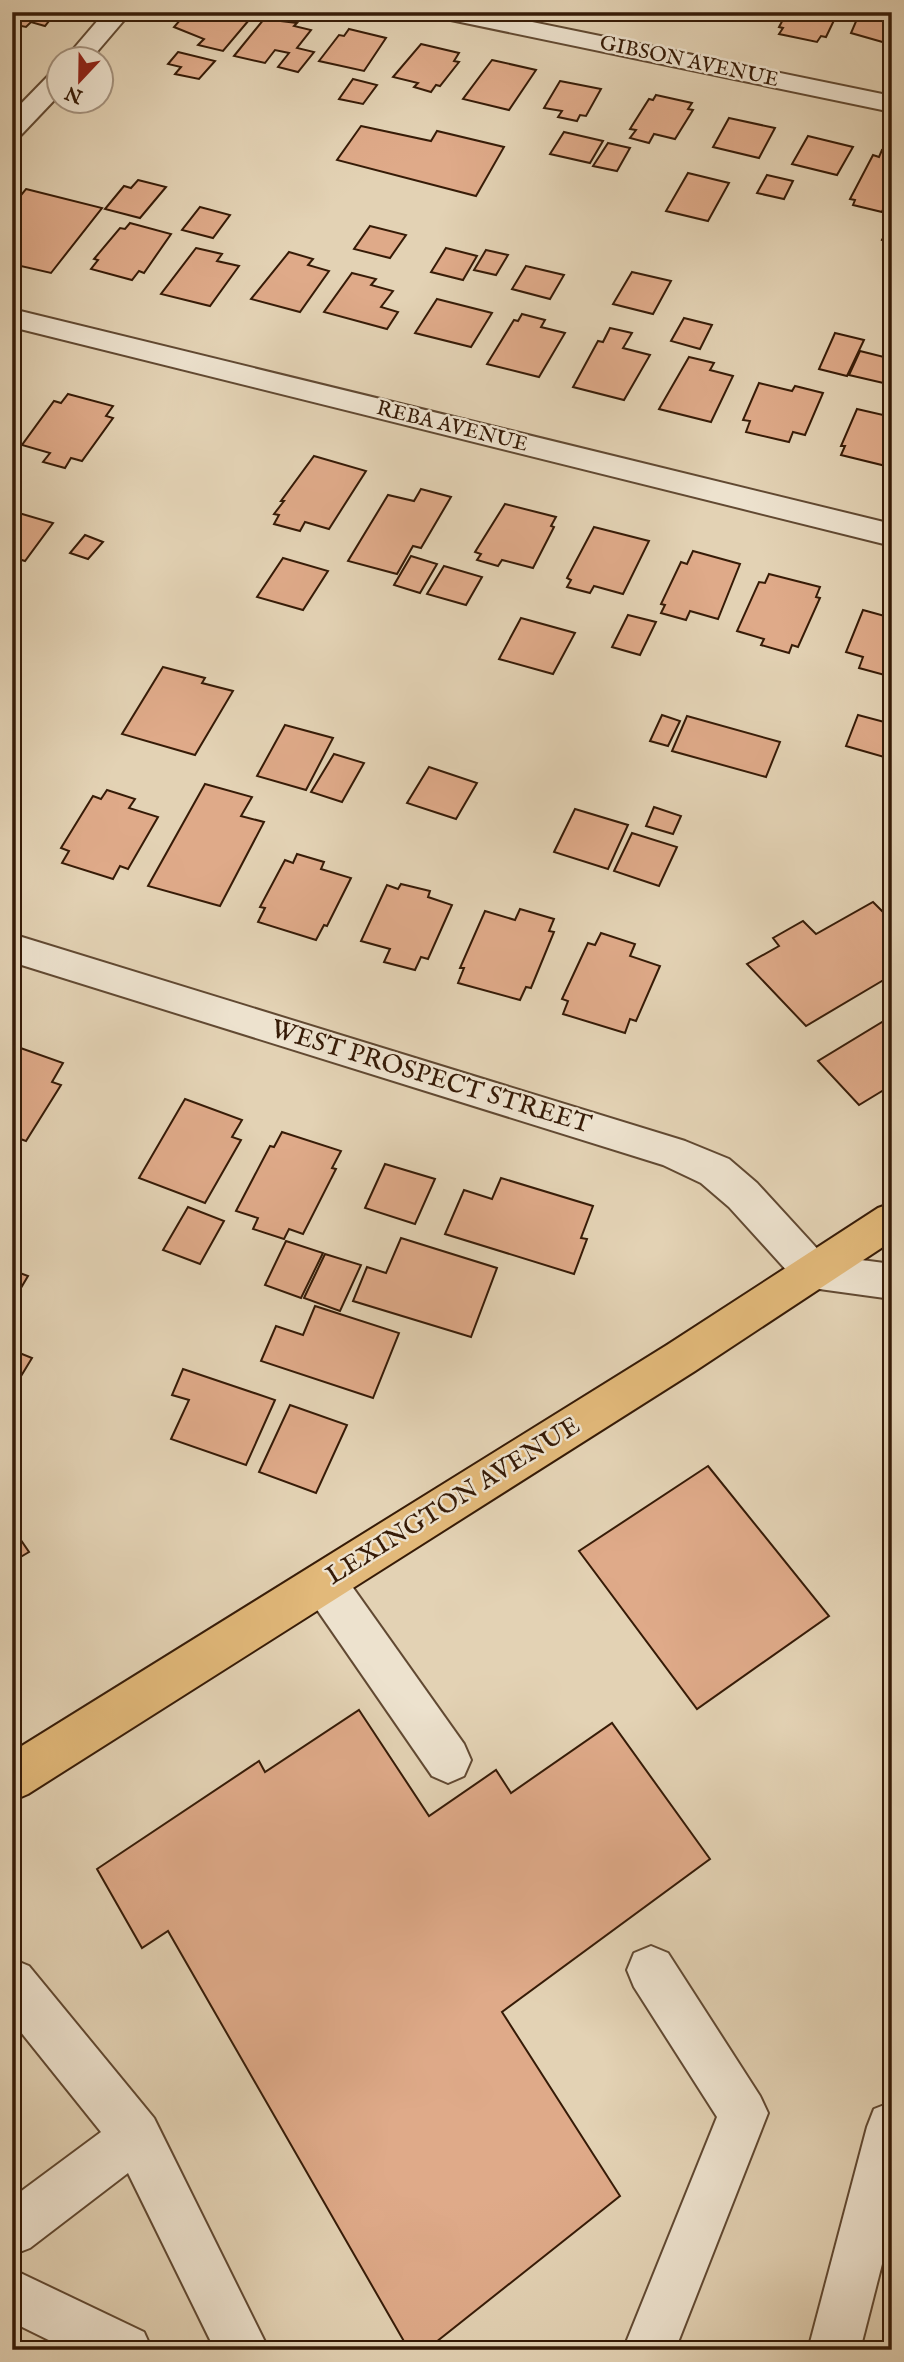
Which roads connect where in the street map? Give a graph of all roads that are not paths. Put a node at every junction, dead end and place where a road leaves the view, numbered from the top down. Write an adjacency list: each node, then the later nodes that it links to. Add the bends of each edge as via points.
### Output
1 (119, 12): 3 (street)
2 (446, 12): 5 (street, GIBSON AVENUE)
3 (89, 46)
4 (46, 93): 6 (street)
5 (892, 104)
6 (12, 129)
7 (12, 318): 8 (street, REBA AVENUE)
8 (892, 535)
9 (12, 948): 11 (street, WEST PROSPECT STREET, via 672,1152 715,1171)
10 (892, 1220): 11 (main road, LEXINGTON AVENUE)
11 (812, 1271): 12 (street); 13 (main road, LEXINGTON AVENUE)
12 (892, 1282)
13 (324, 1583): 14 (street); 15 (main road, LEXINGTON AVENUE)
14 (448, 1760)
15 (12, 1779)
16 (651, 1970): 25 (street, via 743,2113)
17 (19, 2004): 19 (street)
18 (892, 2127): 20 (street)
19 (136, 2136): 21 (street); 24 (street)
20 (882, 2199): 26 (street)
21 (12, 2231)
22 (12, 2295): 23 (street)
23 (125, 2350)
24 (243, 2350)
25 (649, 2350)
26 (834, 2350)

